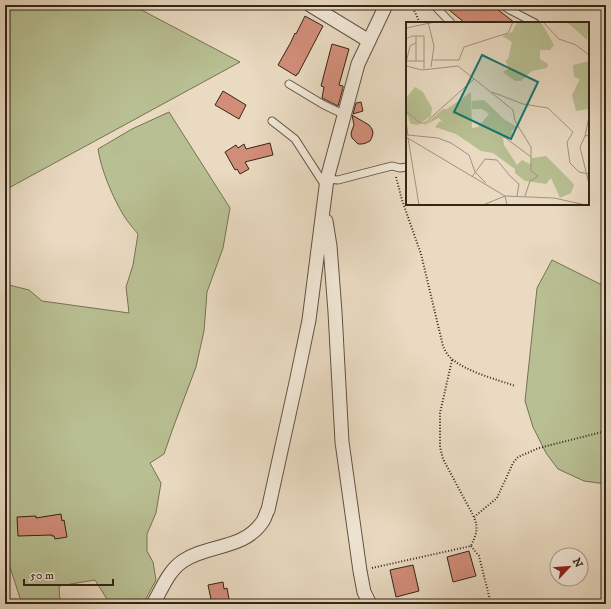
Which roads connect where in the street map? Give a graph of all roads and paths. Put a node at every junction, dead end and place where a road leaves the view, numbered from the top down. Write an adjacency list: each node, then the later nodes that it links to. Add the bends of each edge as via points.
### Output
1 (310, 5): 9 (street)
2 (386, 5): 9 (street)
3 (412, 5): 6 (path)
4 (434, 5): 7 (lane)
5 (502, 5): 8 (lane)
6 (420, 22)
7 (450, 22)
8 (533, 22)
9 (369, 41): 11 (street, via 358,64)
10 (289, 84): 11 (lane)
11 (345, 115): 15 (street)
12 (272, 122): 15 (lane, via 295,139)
13 (392, 166): 14 (lane); 15 (lane); 17 (path, via 421,254 443,346)
14 (406, 167)
15 (326, 183): 16 (street)
16 (324, 203): 22 (street, via 330,246 342,442); 23 (street, via 309,320 268,510 256,530 246,537 235,543 192,556 172,570)
17 (452, 360): 18 (path, via 470,370); 20 (path, via 440,413 440,447 443,459)
18 (515, 386)
19 (606, 430): 20 (path, via 539,448 518,457 497,498)
20 (474, 517): 21 (path, via 477,533)
21 (471, 546): 22 (path); 25 (path, via 479,556)
22 (360, 571): 24 (street, via 364,592)
23 (154, 604)
24 (370, 604)
25 (491, 604)

